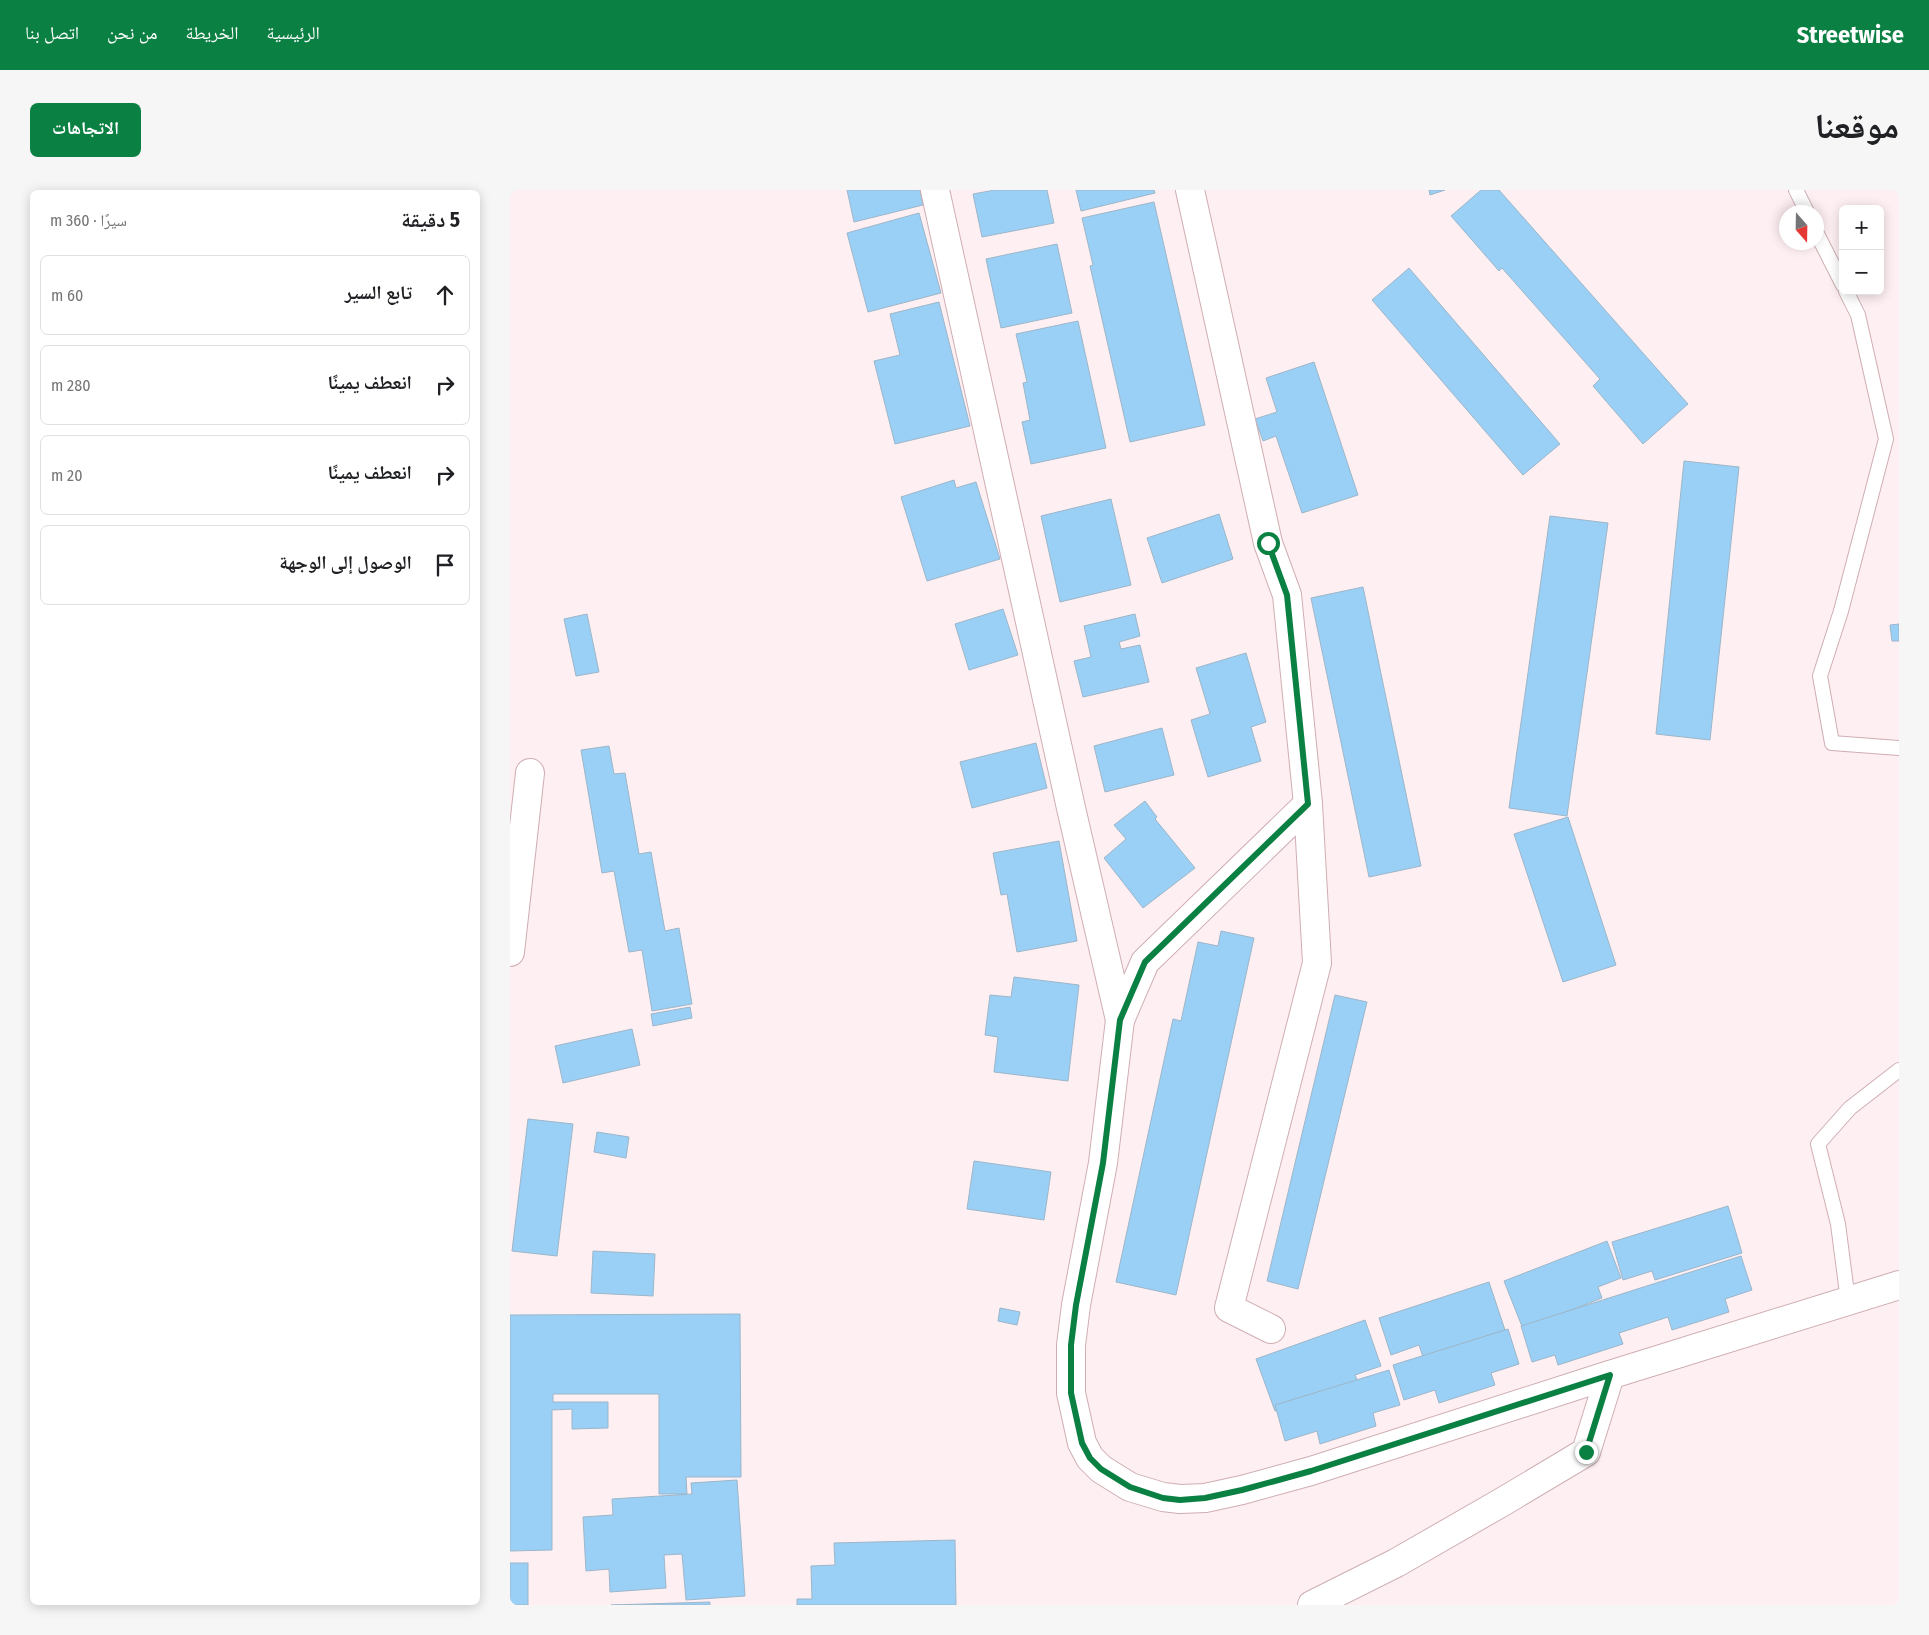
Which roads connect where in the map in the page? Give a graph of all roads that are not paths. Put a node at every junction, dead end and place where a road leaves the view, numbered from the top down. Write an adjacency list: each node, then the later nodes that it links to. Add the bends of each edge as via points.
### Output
1 (935, 190): 12 (street)
2 (1190, 190): 10 (street, via 1268,543 1287,595)
3 (1796, 190): 4 (lane)
4 (1804, 205)
5 (1824, 248): 6 (lane)
6 (1839, 277)
7 (1848, 295): 8 (lane, via 1858,315 1886,438 1841,611 1820,676 1832,743)
8 (1899, 748)
9 (530, 773): 11 (street)
10 (1308, 804): 12 (street, via 1145,962); 16 (street, via 1317,963 1229,1308)
11 (511, 941)
12 (1120, 1020): 17 (street, via 1103,1163 1071,1345 1071,1393 1082,1443 1101,1469 1130,1487 1149,1494 1180,1500 1205,1498 1311,1471)
13 (1899, 1070): 15 (lane, via 1850,1108 1818,1144 1838,1224)
14 (1899, 1285): 15 (street)
15 (1848, 1301): 17 (street)
16 (1271, 1330)
17 (1610, 1375): 18 (street, via 1586,1452 1396,1563)
18 (1312, 1605)

